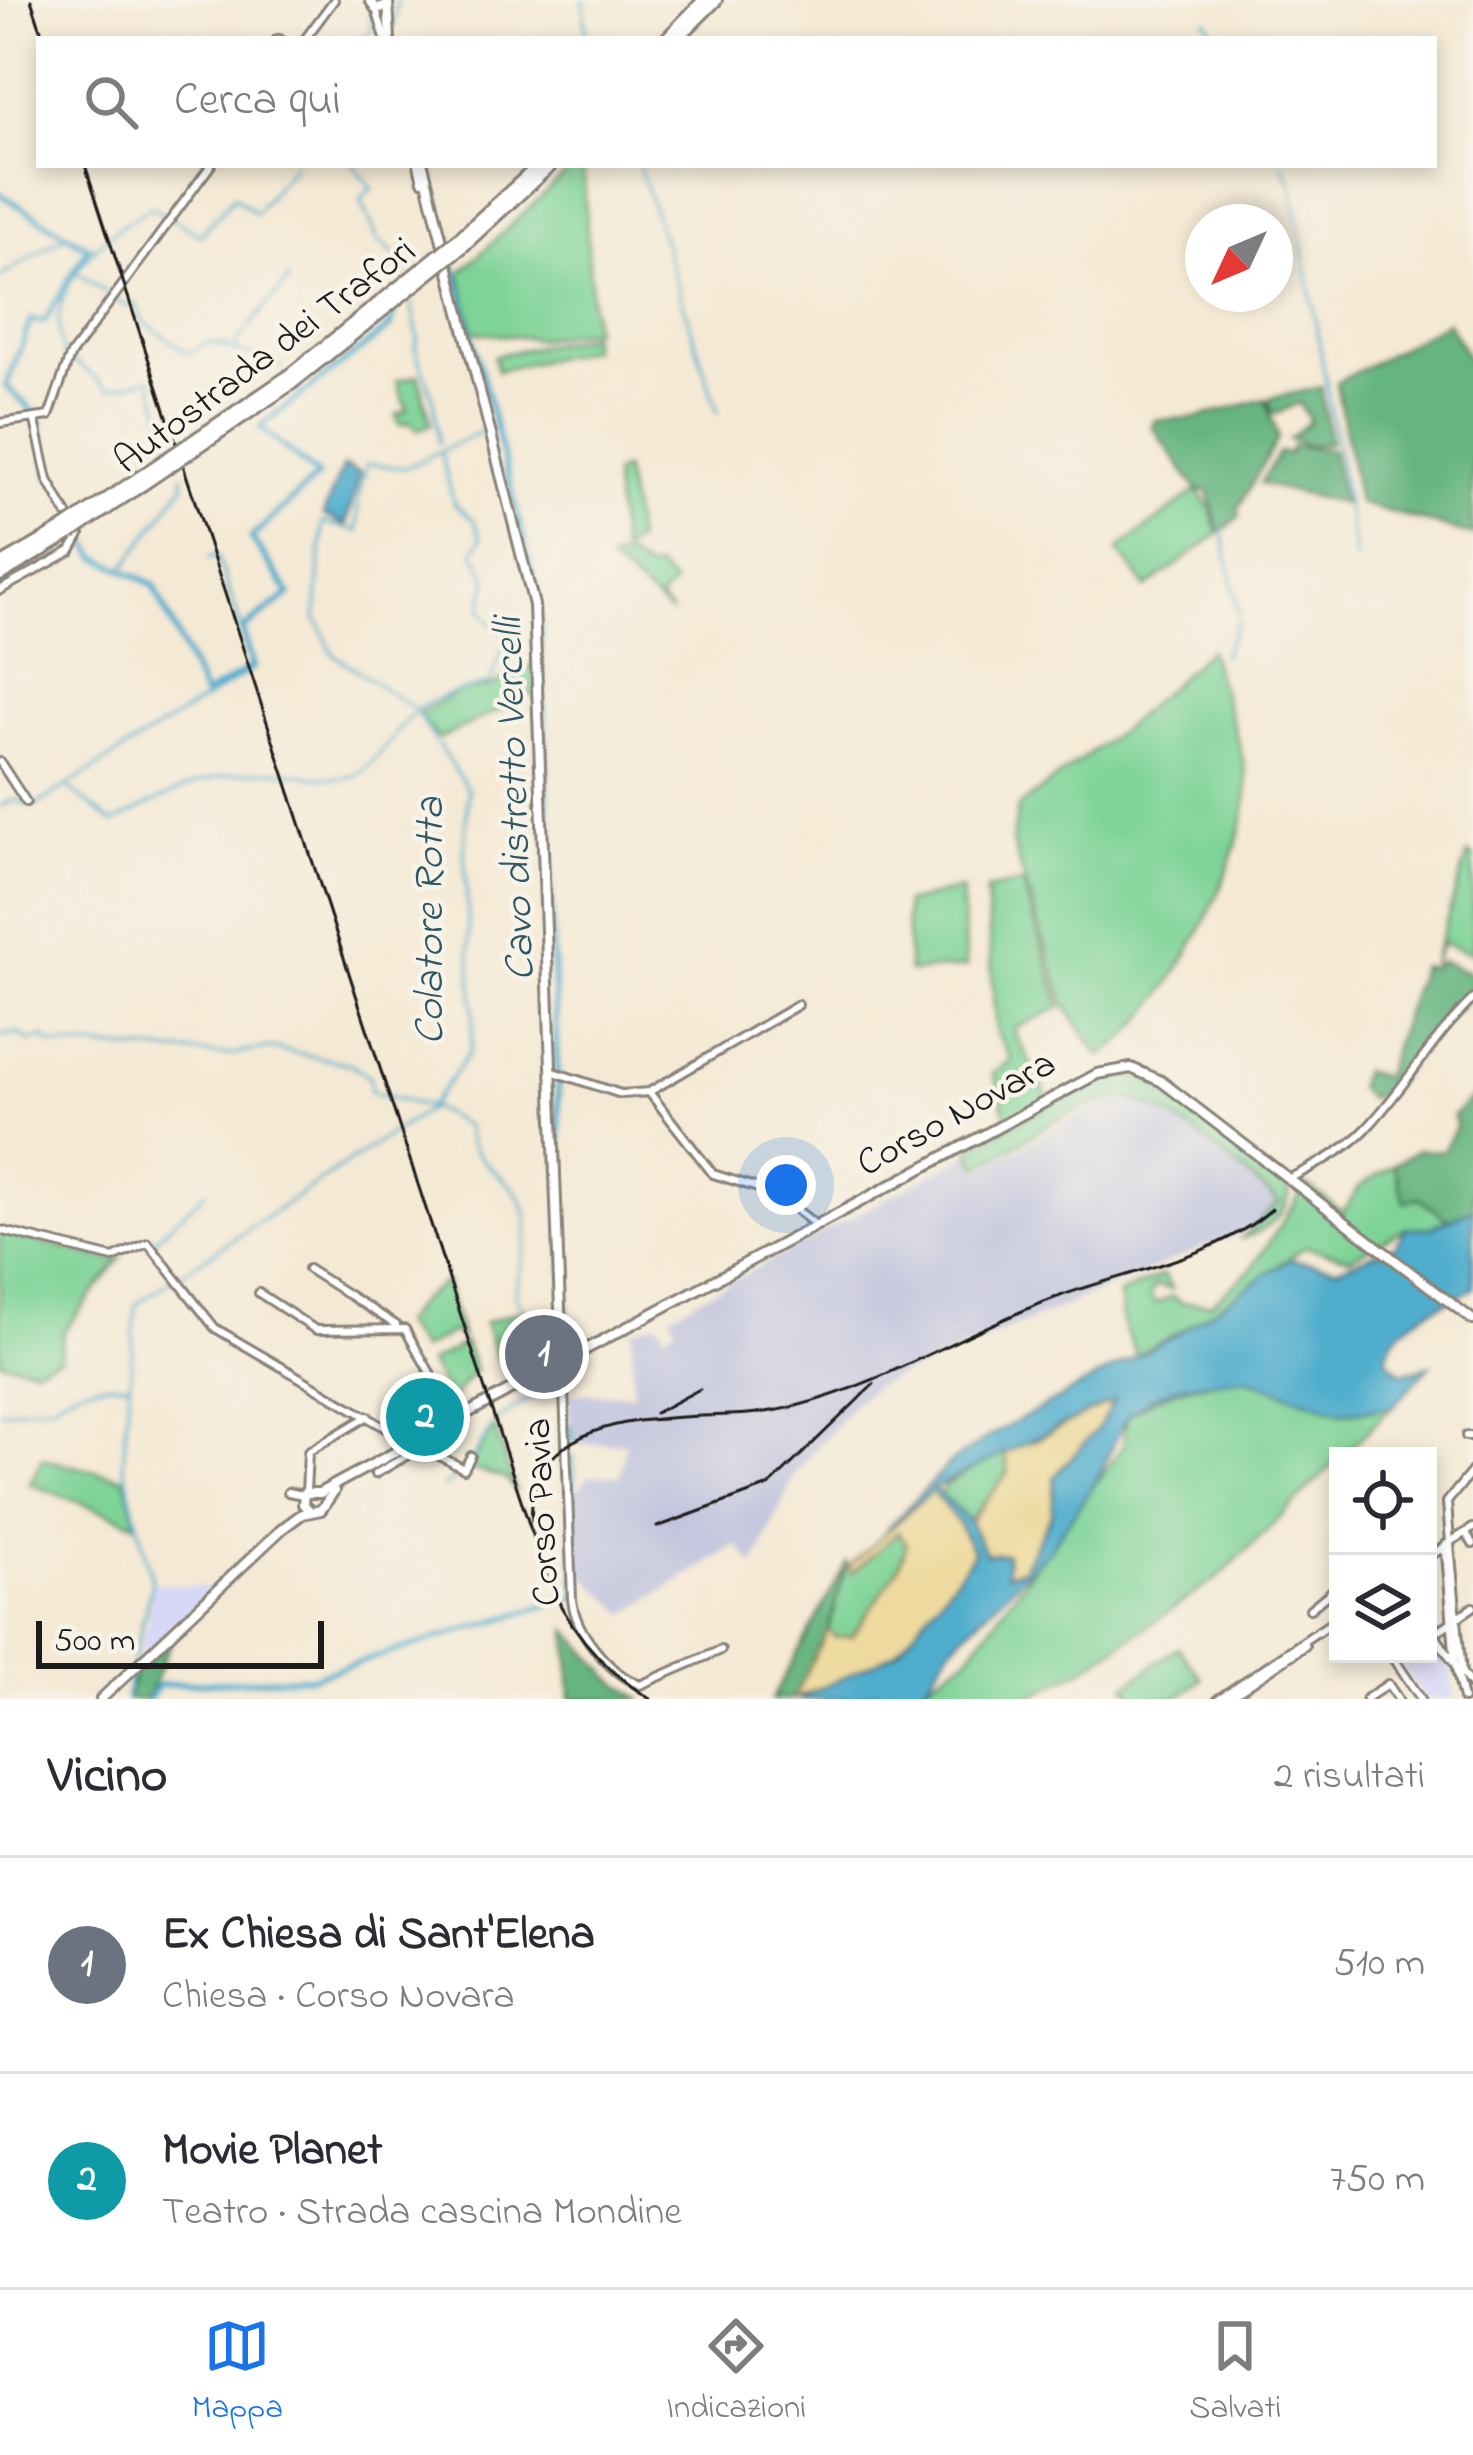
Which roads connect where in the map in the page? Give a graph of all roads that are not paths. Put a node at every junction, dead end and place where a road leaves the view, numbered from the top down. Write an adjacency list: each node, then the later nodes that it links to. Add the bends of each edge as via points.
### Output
1 (334, 0): 5 (street)
2 (704, 0): 8 (highway)
3 (716, 0): 9 (highway)
4 (376, 4): 6 (street); 7 (main road)
5 (307, 36)
6 (387, 36)
7 (388, 36)
8 (669, 36)
9 (680, 36)
10 (208, 168): 19 (street, via 71,354 53,410)
11 (420, 168): 15 (street)
12 (421, 168): 16 (main road)
13 (536, 168): 17 (highway, Autostrada dei Trafori)
14 (548, 168): 17 (highway, Autostrada dei Trafori)
15 (422, 182)
16 (443, 244)
17 (459, 244): 21 (highway, Autostrada dei Trafori, bridge)
18 (448, 265): 28 (main road, via 532,592)
19 (38, 420): 20 (street); 21 (street, via 48,481)
20 (0, 423)
21 (72, 528): 22 (highway, Autostrada dei Trafori); 23 (street, via 71,551)
22 (0, 570)
23 (0, 590)
24 (0, 762): 25 (street)
25 (26, 802)
26 (1473, 999): 30 (street, via 1370,1126)
27 (799, 1005): 29 (street)
28 (555, 1071): 29 (street, via 621,1094); 37 (main road)
29 (650, 1092): 31 (street, via 713,1174 778,1194)
30 (1288, 1179): 31 (main road, Corso Novara, via 1161,1081 1118,1068); 35 (main road, Corso Novara)
31 (818, 1226): 38 (main road, Corso Novara)
32 (0, 1230): 41 (street, via 113,1258 148,1243 215,1328)
33 (308, 1269): 36 (street)
34 (260, 1293): 36 (street, via 316,1330)
35 (1473, 1320)
36 (399, 1327): 42 (street)
37 (562, 1344): 38 (main road); 39 (main road); 40 (main road)
38 (585, 1352): 39 (main road, Corso Novara)
39 (566, 1362): 40 (main road, Corso Novara); 60 (street, Corso Pavia, via 574,1617 636,1684)
40 (545, 1374): 42 (main road, Corso Novara)
41 (368, 1416): 44 (street); 48 (street, via 314,1446 305,1458)
42 (458, 1422): 44 (main road, Corso Novara)
43 (438, 1438): 44 (street)
44 (418, 1446): 45 (street, via 464,1469); 47 (street); 48 (main road, Corso Novara)
45 (471, 1456)
46 (1473, 1470): 51 (street, via 1449,1497)
47 (375, 1474)
48 (307, 1497): 65 (main road, Corso Novara)
49 (1467, 1532): 50 (street); 51 (street)
50 (1473, 1544)
51 (1444, 1551): 55 (street); 55 (street)
52 (1329, 1593): 54 (street)
53 (1473, 1607): 55 (street)
54 (1310, 1609)
55 (1455, 1619): 57 (street); 62 (street); 63 (street, via 1462,1673)
56 (1329, 1624): 66 (street)
57 (1437, 1632)
58 (1437, 1643): 62 (street)
59 (1305, 1646): 66 (street)
60 (721, 1650)
61 (1397, 1663): 69 (street)
62 (1455, 1665): 64 (street)
63 (1472, 1686): 64 (street)
64 (1462, 1697)
65 (100, 1699)
66 (1222, 1699)
67 (1366, 1699): 68 (street, via 1388,1684)
68 (1398, 1699)
69 (1421, 1699)

